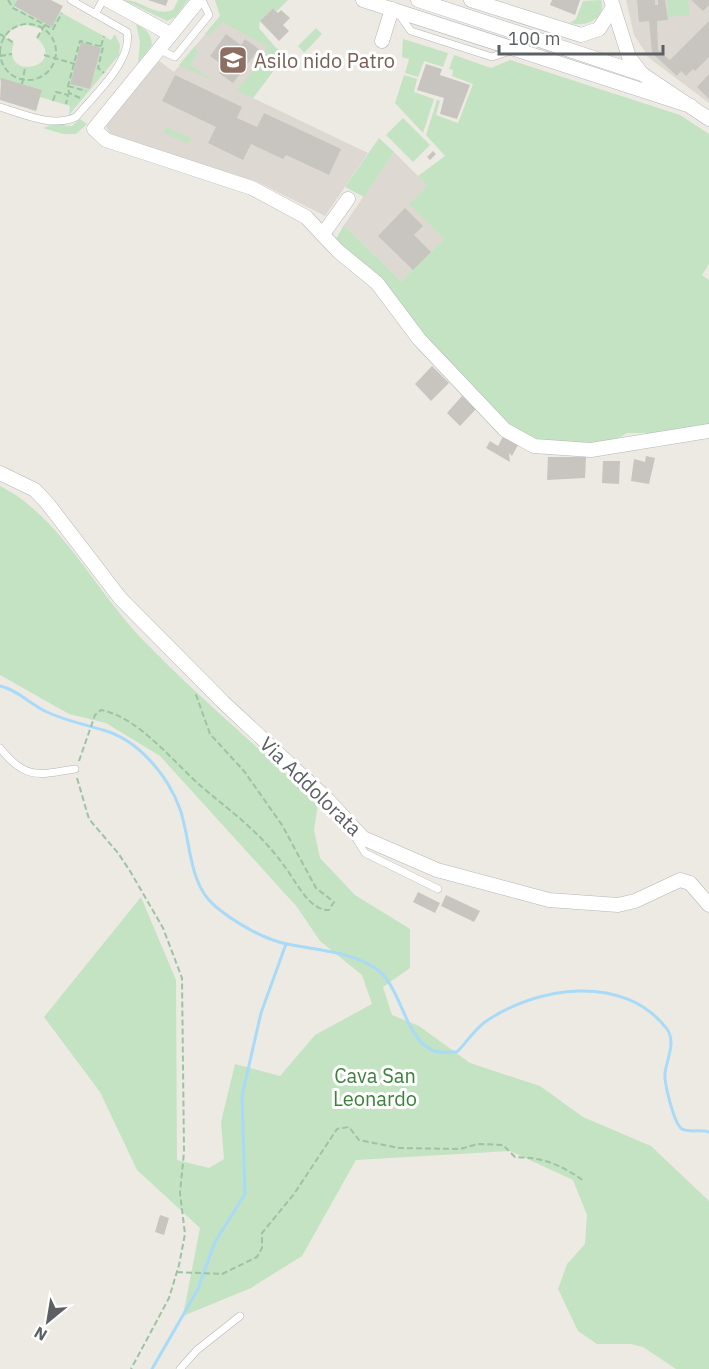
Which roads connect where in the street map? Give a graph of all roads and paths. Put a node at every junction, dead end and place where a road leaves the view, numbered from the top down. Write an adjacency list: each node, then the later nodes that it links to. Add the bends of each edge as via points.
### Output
1 (8, 0): 13 (path, via 14,8)
2 (71, 0): 12 (lane)
3 (103, 0): 12 (lane)
4 (108, 0): 15 (street)
5 (200, 0): 15 (street); 22 (lane, via 209,15 175,57)
6 (363, 0): 10 (street)
7 (417, 0): 30 (street)
8 (471, 0): 9 (street, via 581,35 599,29)
9 (612, 4): 30 (street, via 630,57)
10 (394, 10): 19 (street); 36 (street)
11 (62, 13): 13 (path, via 53,29)
12 (95, 14): 37 (lane, via 127,32 130,44 125,58 76,117 46,120)
13 (45, 26): 17 (path, via 23,24); 18 (path); 26 (path, via 55,45)
14 (0, 34): 17 (path)
15 (170, 34): 22 (street)
16 (104, 36): 21 (path)
17 (4, 37): 20 (path); 25 (path)
18 (37, 38)
19 (382, 41)
20 (14, 43)
21 (101, 46): 27 (path, via 80,41); 29 (path, via 104,47 98,68)
22 (158, 49): 40 (street, via 94,129 106,140 252,188 306,218)
23 (12, 54): 25 (path)
24 (44, 55): 26 (path)
25 (0, 56): 31 (path, via 7,70)
26 (55, 58): 27 (path); 31 (path, via 43,75)
27 (75, 64): 33 (path)
28 (25, 68): 31 (path)
29 (104, 73)
30 (642, 74): 36 (street)
31 (23, 79): 32 (path)
32 (22, 84)
33 (68, 86): 33 (path, via 69,93 77,98 88,92)
34 (53, 101): 35 (path, via 56,92 68,95)
35 (66, 104)
36 (691, 106): 38 (street)
37 (0, 107)
38 (709, 119)
39 (348, 199): 40 (street)
40 (323, 234): 41 (street, via 377,283 419,339 516,437 534,446 591,450)
41 (709, 431)
42 (0, 470): 46 (street, Via Addolorata, via 35,490 120,598 328,800)
43 (194, 690): 45 (path, via 210,734 244,771 282,825 316,888 334,902 329,910 318,908 306,896 267,843 242,818 203,788 155,742 113,712 101,710 95,716)
44 (0, 748): 45 (lane, via 19,769 32,773)
45 (75, 769): 50 (path, via 89,819 118,853 163,928 182,978 184,1152 180,1193 185,1234)
46 (350, 827): 47 (lane, via 365,853); 48 (street, Via Addolorata, via 380,847 437,870 549,900 618,904 635,901 680,880 690,883)
47 (438, 889)
48 (709, 905)
49 (584, 1181): 50 (path, via 564,1167 540,1158 515,1157 503,1145 399,1148 359,1140 349,1127 337,1129 294,1194 262,1233 262,1248 257,1257 222,1274)
50 (177, 1272): 52 (path, via 169,1298)
51 (240, 1316): 53 (lane)
52 (131, 1369)
53 (180, 1369)

